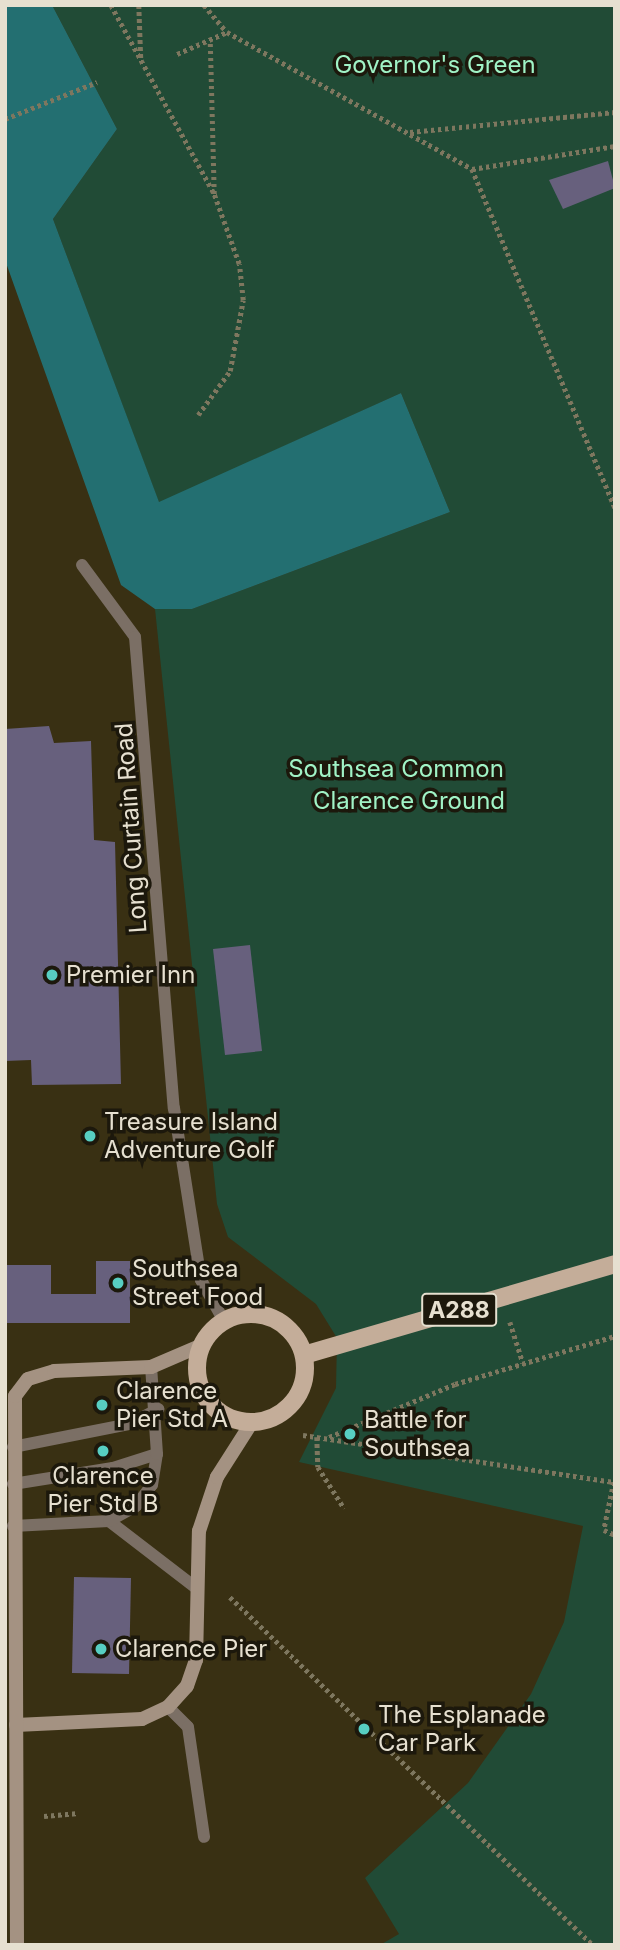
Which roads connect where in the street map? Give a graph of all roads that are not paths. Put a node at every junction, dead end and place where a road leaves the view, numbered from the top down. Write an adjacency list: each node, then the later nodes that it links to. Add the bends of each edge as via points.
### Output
1 (82, 565): 3 (lane, Long Curtain Road, via 135,637 174,1108 201,1280)
2 (615, 1264): 5 (main road, A288)
3 (224, 1321): 4 (main road); 5 (main road, via 240,1315 272,1318 287,1327)
4 (202, 1345): 6 (street); 8 (main road, via 197,1363 206,1398 226,1415)
5 (304, 1355): 8 (main road, via 294,1401)
6 (151, 1367): 7 (lane); 9 (street, via 28,1378 15,1396)
7 (158, 1409): 9 (lane, via 129,1424); 10 (lane)
8 (252, 1422): 14 (street, via 216,1478 199,1531)
9 (13, 1447): 11 (street)
10 (157, 1454): 11 (lane, via 113,1468); 12 (lane, via 152,1485 136,1506)
11 (13, 1484): 13 (street)
12 (109, 1521): 13 (lane); 14 (lane)
13 (13, 1526): 16 (street)
14 (196, 1588): 15 (street, via 196,1660 187,1686)
15 (168, 1707): 16 (street, via 142,1719); 17 (lane, via 188,1727)
16 (16, 1725): 18 (street)
17 (204, 1837)
18 (17, 1945)

